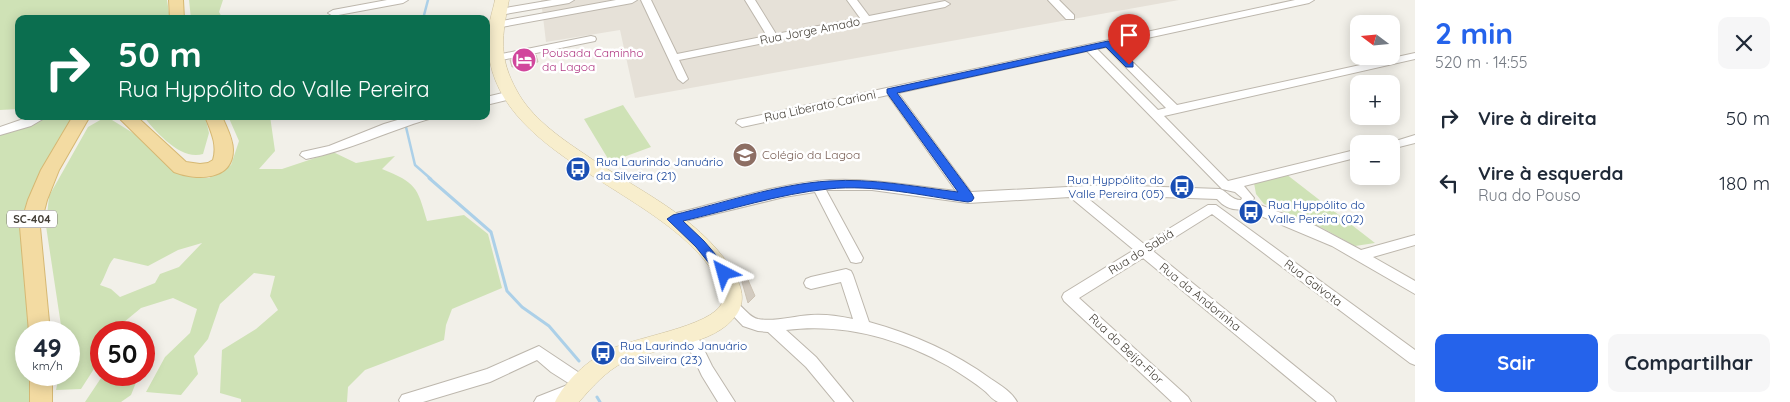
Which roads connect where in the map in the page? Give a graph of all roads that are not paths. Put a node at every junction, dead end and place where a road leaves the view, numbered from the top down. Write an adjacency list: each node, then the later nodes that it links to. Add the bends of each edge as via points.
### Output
1 (176, 0): 13 (main road)
2 (403, 0): 12 (street)
3 (569, 0): 11 (street)
4 (632, 0): 11 (street)
5 (646, 0): 22 (street)
6 (750, 0): 16 (street)
7 (852, 0): 15 (street)
8 (1053, 0): 14 (street)
9 (1309, 0): 18 (street, Rua Liberato Carioni)
10 (944, 2): 15 (street, Rua Jorge Amado)
11 (500, 12): 21 (main road, via 495,40)
12 (334, 13)
13 (177, 15)
14 (1070, 17)
15 (867, 20): 16 (street, Rua Jorge Amado)
16 (773, 38): 22 (street, Rua Jorge Amado)
17 (591, 39): 21 (street)
18 (1108, 44): 19 (street, Rua Liberato Carioni); 23 (street)
19 (1090, 48): 25 (street); 26 (street, Rua Liberato Carioni)
20 (1415, 56): 29 (street)
21 (497, 58): 27 (main road)
22 (674, 58): 24 (street)
23 (1140, 75): 25 (street); 29 (street)
24 (684, 79)
25 (1122, 80): 30 (street)
26 (891, 91): 36 (street, Rua Liberato Carioni); 45 (street)
27 (511, 95): 28 (street); 47 (main road, via 530,119 563,148)
28 (490, 100)
29 (1175, 110): 30 (street)
30 (1156, 114): 43 (street)
31 (33, 120): 37 (street)
32 (80, 120): 56 (main road, SC-404, via 56,160 33,210 30,227)
33 (129, 120): 34 (main road, via 180,167 197,172 222,161 223,141)
34 (215, 120)
35 (412, 120): 40 (street, via 331,150)
36 (742, 123)
37 (0, 131)
38 (1415, 139): 39 (street)
39 (1400, 143)
40 (306, 155)
41 (1350, 155): 43 (street)
42 (818, 186): 45 (street, via 872,185); 47 (street); 51 (street)
43 (1223, 190): 44 (street); 50 (street, via 1223,199 1234,205 1245,204 1311,230)
44 (1071, 191): 45 (street); 49 (street, Rua da Andorinha)
45 (968, 198)
46 (1212, 208): 49 (street, Rua do Sabiá); 60 (street, Rua Gaivota)
47 (673, 219): 55 (main road, via 724,273 733,296)
48 (1415, 240): 50 (street)
49 (1144, 251): 54 (street, Rua do Sabiá); 70 (street, Rua da Andorinha)
50 (1360, 255): 53 (street)
51 (856, 258)
52 (810, 283): 58 (street, via 846,275)
53 (1415, 288)
54 (1069, 297): 69 (street, Rua do Beija-Flor)
55 (731, 306): 57 (street, via 746,321); 59 (main road, via 715,323)
56 (38, 321)
57 (770, 325): 58 (street, via 829,322); 67 (street, via 811,362)
58 (863, 327): 68 (street, via 937,354 980,378)
59 (689, 333): 62 (main road, via 622,353 603,364); 66 (street)
60 (1415, 358)
61 (41, 386): 64 (main road)
62 (575, 391): 63 (street, via 539,352 490,375); 65 (street)
63 (407, 400)
64 (41, 402)
65 (542, 402)
66 (727, 402)
67 (845, 402)
68 (1009, 402)
69 (1183, 402)
70 (1328, 402)

